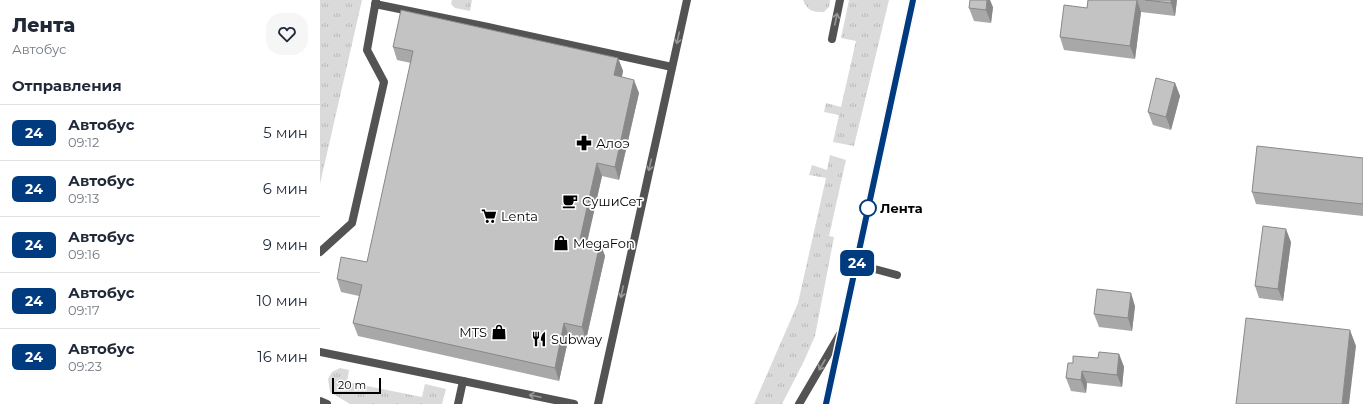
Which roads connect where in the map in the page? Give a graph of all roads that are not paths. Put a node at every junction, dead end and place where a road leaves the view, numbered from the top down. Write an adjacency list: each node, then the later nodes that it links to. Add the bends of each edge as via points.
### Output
1 (687, 0): 6 (lane, one-way to 6)
2 (840, 0): 5 (lane, one-way to 2)
3 (913, 0): 8 (street)
4 (375, 2): 6 (lane); 7 (lane, via 367,50 384,82 352,223)
5 (832, 39)
6 (672, 67): 17 (lane, one-way to 17)
7 (320, 252)
8 (856, 264): 9 (lane); 10 (street)
9 (897, 275)
10 (842, 331): 18 (lane, one-way to 18); 19 (street)
11 (320, 352): 12 (lane)
12 (463, 381): 15 (lane); 16 (lane, one-way to 12)
13 (320, 401): 14 (lane)
14 (326, 404)
15 (458, 404)
16 (574, 404)
17 (598, 404)
18 (799, 404)
19 (826, 404)

